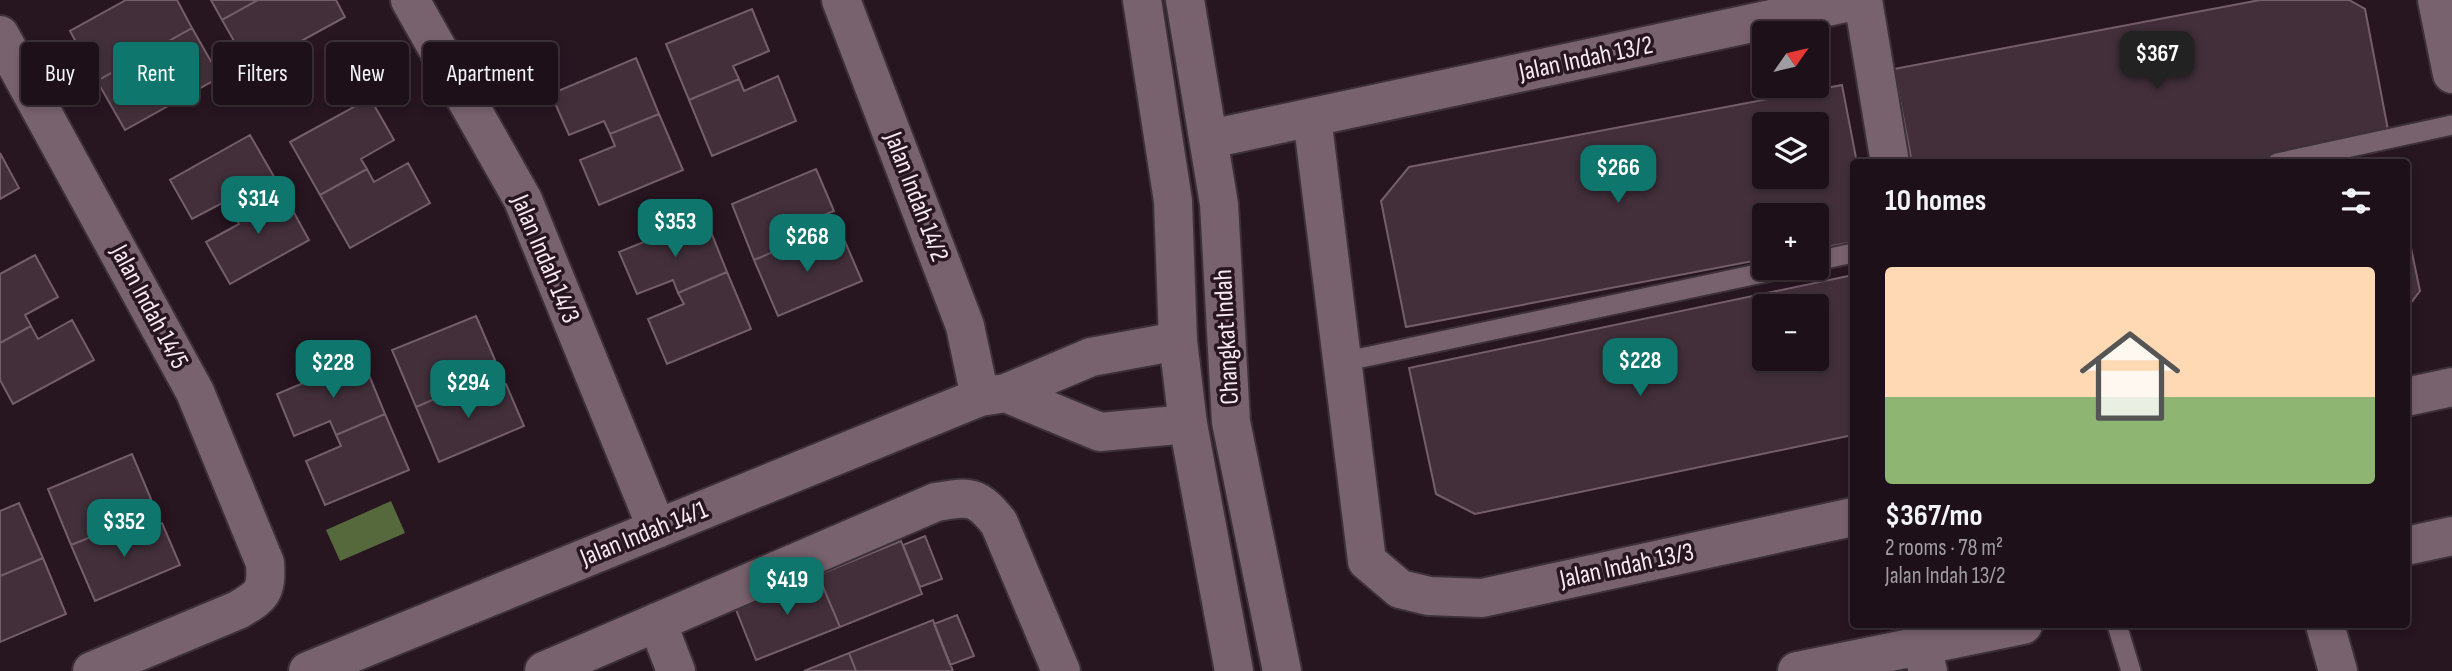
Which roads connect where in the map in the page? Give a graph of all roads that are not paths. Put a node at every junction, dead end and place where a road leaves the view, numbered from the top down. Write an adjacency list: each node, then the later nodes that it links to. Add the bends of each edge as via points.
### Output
1 (410, 0): 24 (street, Jalan Indah 14/3, via 523,200)
2 (841, 0): 20 (street, Jalan Indah 14/2)
3 (1142, 0): 17 (street, Changkat Indah, via 1172,201)
4 (1185, 0): 11 (street, Changkat Indah)
5 (1861, 0): 9 (street, Jalan Indah 13/2); 12 (street)
6 (2437, 0): 8 (street)
7 (0, 35): 32 (street, Jalan Indah 14/5, via 195,392 265,563 263,593 238,610)
8 (2452, 74)
9 (1312, 117): 11 (street, Jalan Indah 13/2); 18 (street)
10 (2452, 125): 13 (lane)
11 (1210, 139): 38 (street, Changkat Indah, via 1219,204 1231,422)
12 (1889, 159)
13 (2295, 159)
14 (1850, 254): 15 (lane)
15 (1829, 258)
16 (1752, 275): 18 (lane)
17 (1178, 341): 20 (street, Jalan Indah 14/1, via 1091,357); 22 (street, Changkat Indah)
18 (1342, 362): 23 (street, Jalan Indah 13/3, via 1367,561 1400,589 1429,596 1482,598)
19 (2452, 387): 21 (street)
20 (993, 395): 22 (street, via 1100,432); 24 (street, Jalan Indah 14/1)
21 (2410, 396)
22 (1188, 424): 37 (street, Changkat Indah)
23 (1850, 518)
24 (657, 529): 33 (street, Jalan Indah 14/1)
25 (2452, 536): 26 (street)
26 (2410, 545)
27 (657, 622): 34 (street); 35 (street); 36 (street, via 936,502 962,497 984,504 999,523)
28 (2014, 628): 31 (street)
29 (2118, 628): 40 (lane)
30 (2326, 628): 41 (street)
31 (1925, 658): 39 (street)
32 (92, 671)
33 (308, 671)
34 (544, 671)
35 (676, 671)
36 (1060, 671)
37 (1234, 671)
38 (1282, 671)
39 (1797, 671)
40 (2131, 671)
41 (2338, 671)

